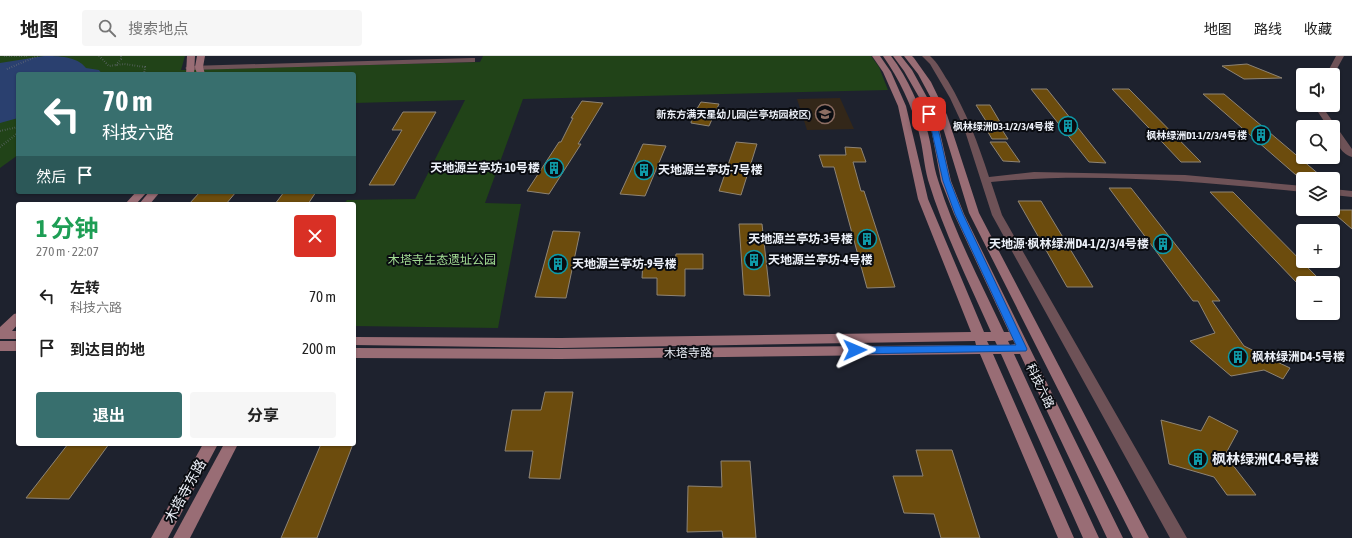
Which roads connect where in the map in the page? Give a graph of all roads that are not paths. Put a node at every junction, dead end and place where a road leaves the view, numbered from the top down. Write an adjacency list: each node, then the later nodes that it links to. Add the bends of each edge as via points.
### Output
1 (192, 56): 12 (main road)
2 (202, 56): 11 (main road)
3 (876, 56): 24 (main road, via 888,73 905,112 923,198)
4 (887, 56): 25 (main road, 科技六路, via 912,100 941,203)
5 (897, 56): 26 (main road, 科技六路, via 908,70 924,100 935,128 946,181 956,207)
6 (908, 56): 40 (main road, via 930,87 939,106 974,213)
7 (926, 56): 15 (street, via 954,98 968,128)
8 (1340, 56): 10 (street)
9 (472, 60): 11 (street)
10 (1334, 68)
11 (200, 70): 12 (street)
12 (190, 71)
13 (1340, 140): 14 (street)
14 (1352, 154)
15 (986, 180): 16 (street, via 1034,175 1184,178); 41 (street, via 997,215)
16 (1296, 188)
17 (1340, 193): 20 (street)
18 (140, 194): 21 (main road)
19 (153, 194): 22 (main road)
20 (1352, 194)
21 (132, 202)
22 (146, 202)
23 (16, 322): 27 (main road)
24 (979, 336): 25 (main road, 木塔寺路); 28 (main road, 木塔寺路, via 561,343); 29 (main road)
25 (1000, 336): 26 (main road, 木塔寺路); 30 (main road, 科技六路)
26 (1016, 336): 31 (main road, 科技六路)
27 (9, 339)
28 (356, 341)
29 (985, 349): 30 (main road, 木塔寺路); 32 (main road, 木塔寺路, via 560,354); 37 (main road)
30 (1006, 349): 31 (main road, 木塔寺路); 38 (main road, 科技六路)
31 (1022, 349): 39 (main road, 科技六路)
32 (356, 353)
33 (210, 446): 35 (main road, 木塔寺东路)
34 (230, 446): 36 (main road, 木塔寺东路)
35 (159, 538)
36 (181, 538)
37 (1066, 538)
38 (1091, 538)
39 (1115, 538)
40 (1141, 538)
41 (1179, 538)

